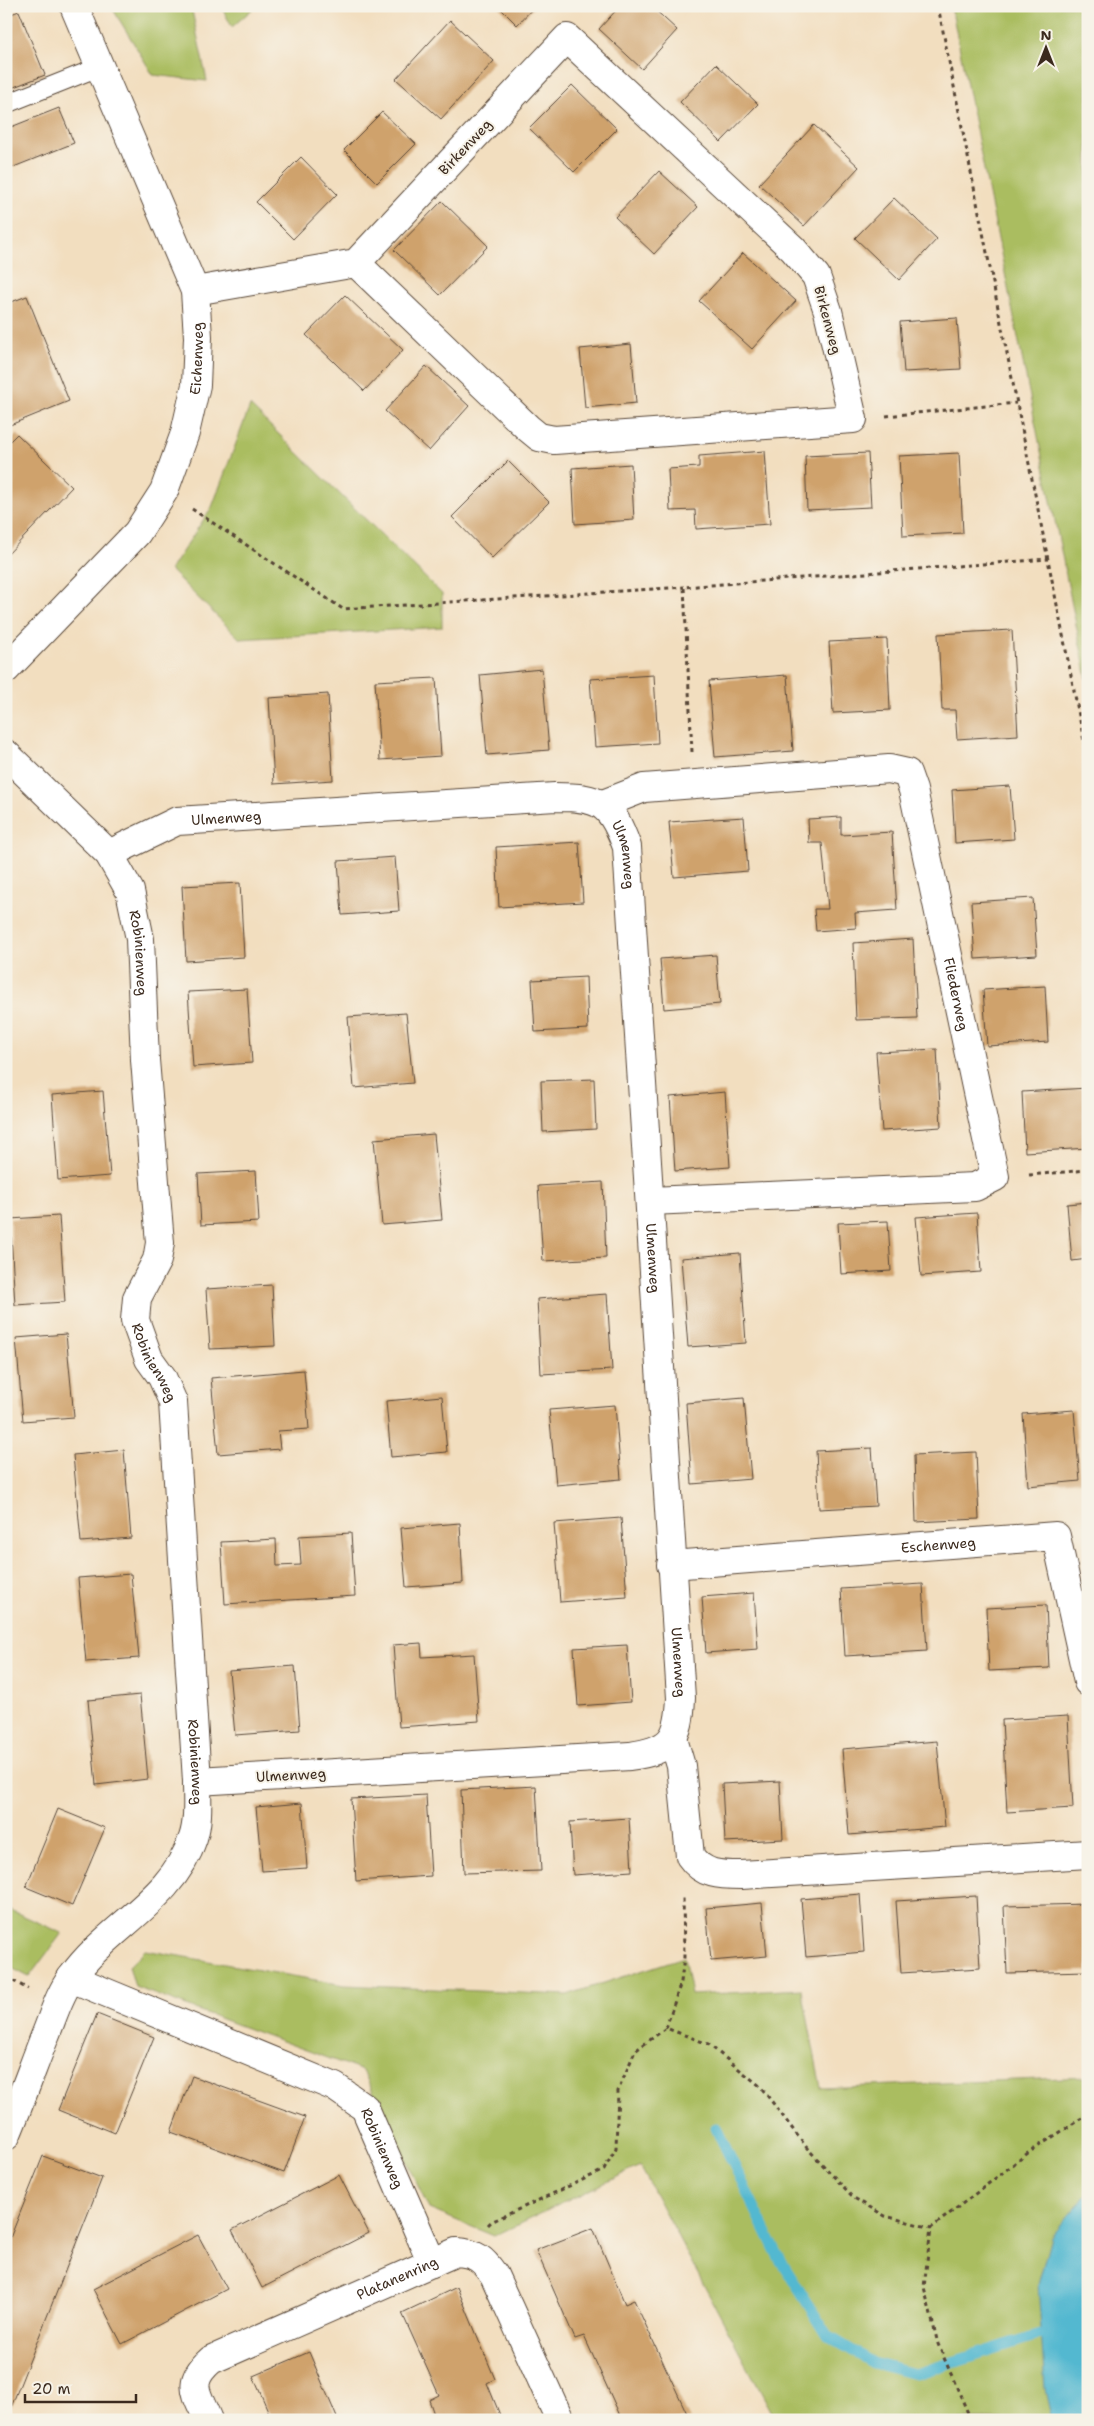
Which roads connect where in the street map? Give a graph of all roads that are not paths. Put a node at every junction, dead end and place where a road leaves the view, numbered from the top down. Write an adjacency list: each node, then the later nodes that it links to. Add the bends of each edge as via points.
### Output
1 (74, 6): 2 (street, Eichenweg)
2 (99, 67): 3 (lane); 5 (street, Eichenweg)
3 (6, 104)
4 (356, 263): 4 (street, Birkenweg, via 540,436 554,440 853,419 828,311 816,276 792,249 567,38); 5 (street)
5 (195, 291): 6 (street, Eichenweg, via 198,337 196,385 185,433 164,491 137,533)
6 (6, 669)
7 (6, 754): 9 (street, Robinienweg)
8 (603, 804): 9 (street, Ulmenweg, via 582,797 555,797 177,821); 10 (street, Ulmenweg, via 619,824 627,847); 10 (street, Fliederweg, via 644,788 888,769 907,773 995,1177 974,1187)
9 (109, 854): 14 (street, Robinienweg, via 130,891 140,939 145,1060 160,1243 157,1260 137,1298 135,1320 149,1359 162,1377 173,1402)
10 (650, 1201): 11 (street, Ulmenweg)
11 (671, 1565): 12 (street, Eschenweg, via 1056,1536); 13 (street, Ulmenweg, via 680,1698 680,1722)
12 (1088, 1682)
13 (673, 1739): 14 (street, Ulmenweg, via 653,1752 630,1756); 15 (street, via 681,1766 690,1856 706,1872 741,1874)
14 (197, 1781): 16 (street, Robinienweg, via 194,1836 170,1881)
15 (1088, 1854)
16 (71, 1978): 17 (street, Robinienweg); 18 (street, Robinienweg, via 334,2087 365,2108)
17 (6, 2136)
18 (432, 2264): 19 (street, Platanenring, via 211,2360 199,2371 194,2386); 20 (street, Platanenring, via 456,2252 470,2252 482,2259 494,2275)
19 (208, 2420)
20 (560, 2420)

